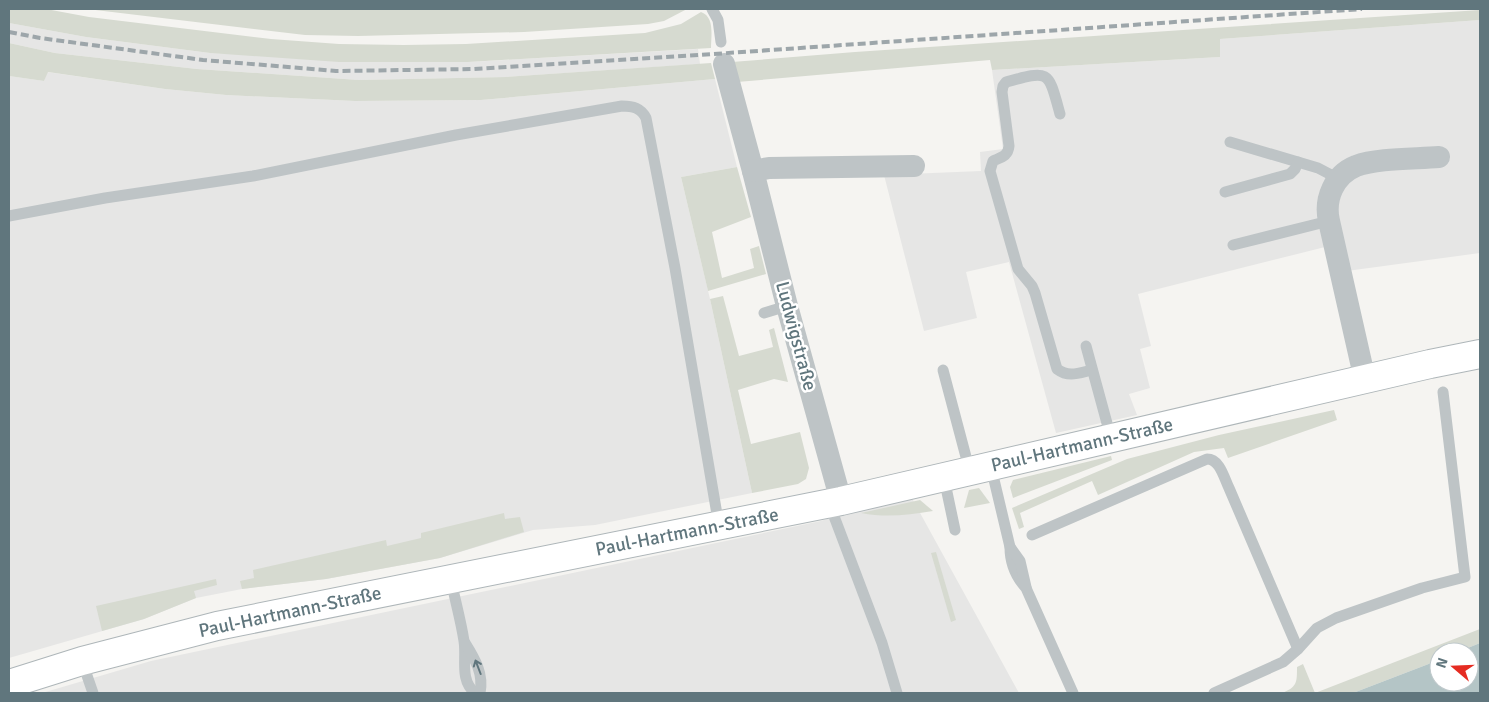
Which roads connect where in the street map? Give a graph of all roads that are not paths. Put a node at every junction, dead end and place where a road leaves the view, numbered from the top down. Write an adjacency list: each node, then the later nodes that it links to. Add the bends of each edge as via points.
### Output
1 (712, 9): 2 (lane, via 718,20)
2 (721, 42)
3 (724, 64): 9 (street, Ludwigstraße)
4 (1060, 114): 20 (lane, via 1052,85 1042,75 1006,82 1002,92 1008,152 993,161 990,171 1018,269 1035,293 1057,370 1070,376)
5 (1230, 142): 7 (lane)
6 (1438, 157): 10 (street, via 1359,165)
7 (1298, 162): 10 (lane); 11 (lane, via 1290,174)
8 (914, 166): 9 (street, via 769,168)
9 (753, 171): 15 (street, Ludwigstraße)
10 (1340, 179): 13 (street, via 1329,195)
11 (1225, 192)
12 (9, 216): 27 (lane, via 254,176 466,133 622,106 636,108 646,118)
13 (1328, 221): 14 (lane); 21 (street)
14 (1233, 245)
15 (787, 306): 16 (lane); 26 (street, Ludwigstraße)
16 (764, 313)
17 (1086, 346): 20 (lane)
18 (1480, 354): 21 (main road, Paul-Hartmann-Straße)
19 (943, 370): 24 (lane)
20 (1092, 370): 23 (lane)
21 (1365, 380): 23 (main road, Paul-Hartmann-Straße)
22 (1442, 392): 32 (lane, via 1465,577 1336,618 1317,628)
23 (1111, 438): 24 (main road, Paul-Hartmann-Straße)
24 (980, 469): 25 (main road, Paul-Hartmann-Straße); 39 (lane, via 1010,547 1014,573 1026,588)
25 (944, 478): 26 (main road, Paul-Hartmann-Straße); 28 (lane)
26 (835, 502): 27 (main road, Paul-Hartmann-Straße); 38 (lane)
27 (719, 526): 30 (main road, Paul-Hartmann-Straße)
28 (955, 530)
29 (1032, 535): 32 (lane, via 1212,459 1217,462 1229,488)
30 (450, 580): 31 (lane); 33 (main road, Paul-Hartmann-Straße, via 217,626)
31 (465, 643): 36 (lane, via 464,672); 37 (lane, one-way to 31, via 482,678)
32 (1298, 648): 40 (lane, via 1283,662)
33 (82, 661): 34 (main road, Paul-Hartmann-Straße); 35 (lane)
34 (9, 684)
35 (93, 693)
36 (474, 693)
37 (480, 693)
38 (897, 693)
39 (1073, 693)
40 (1214, 693)

